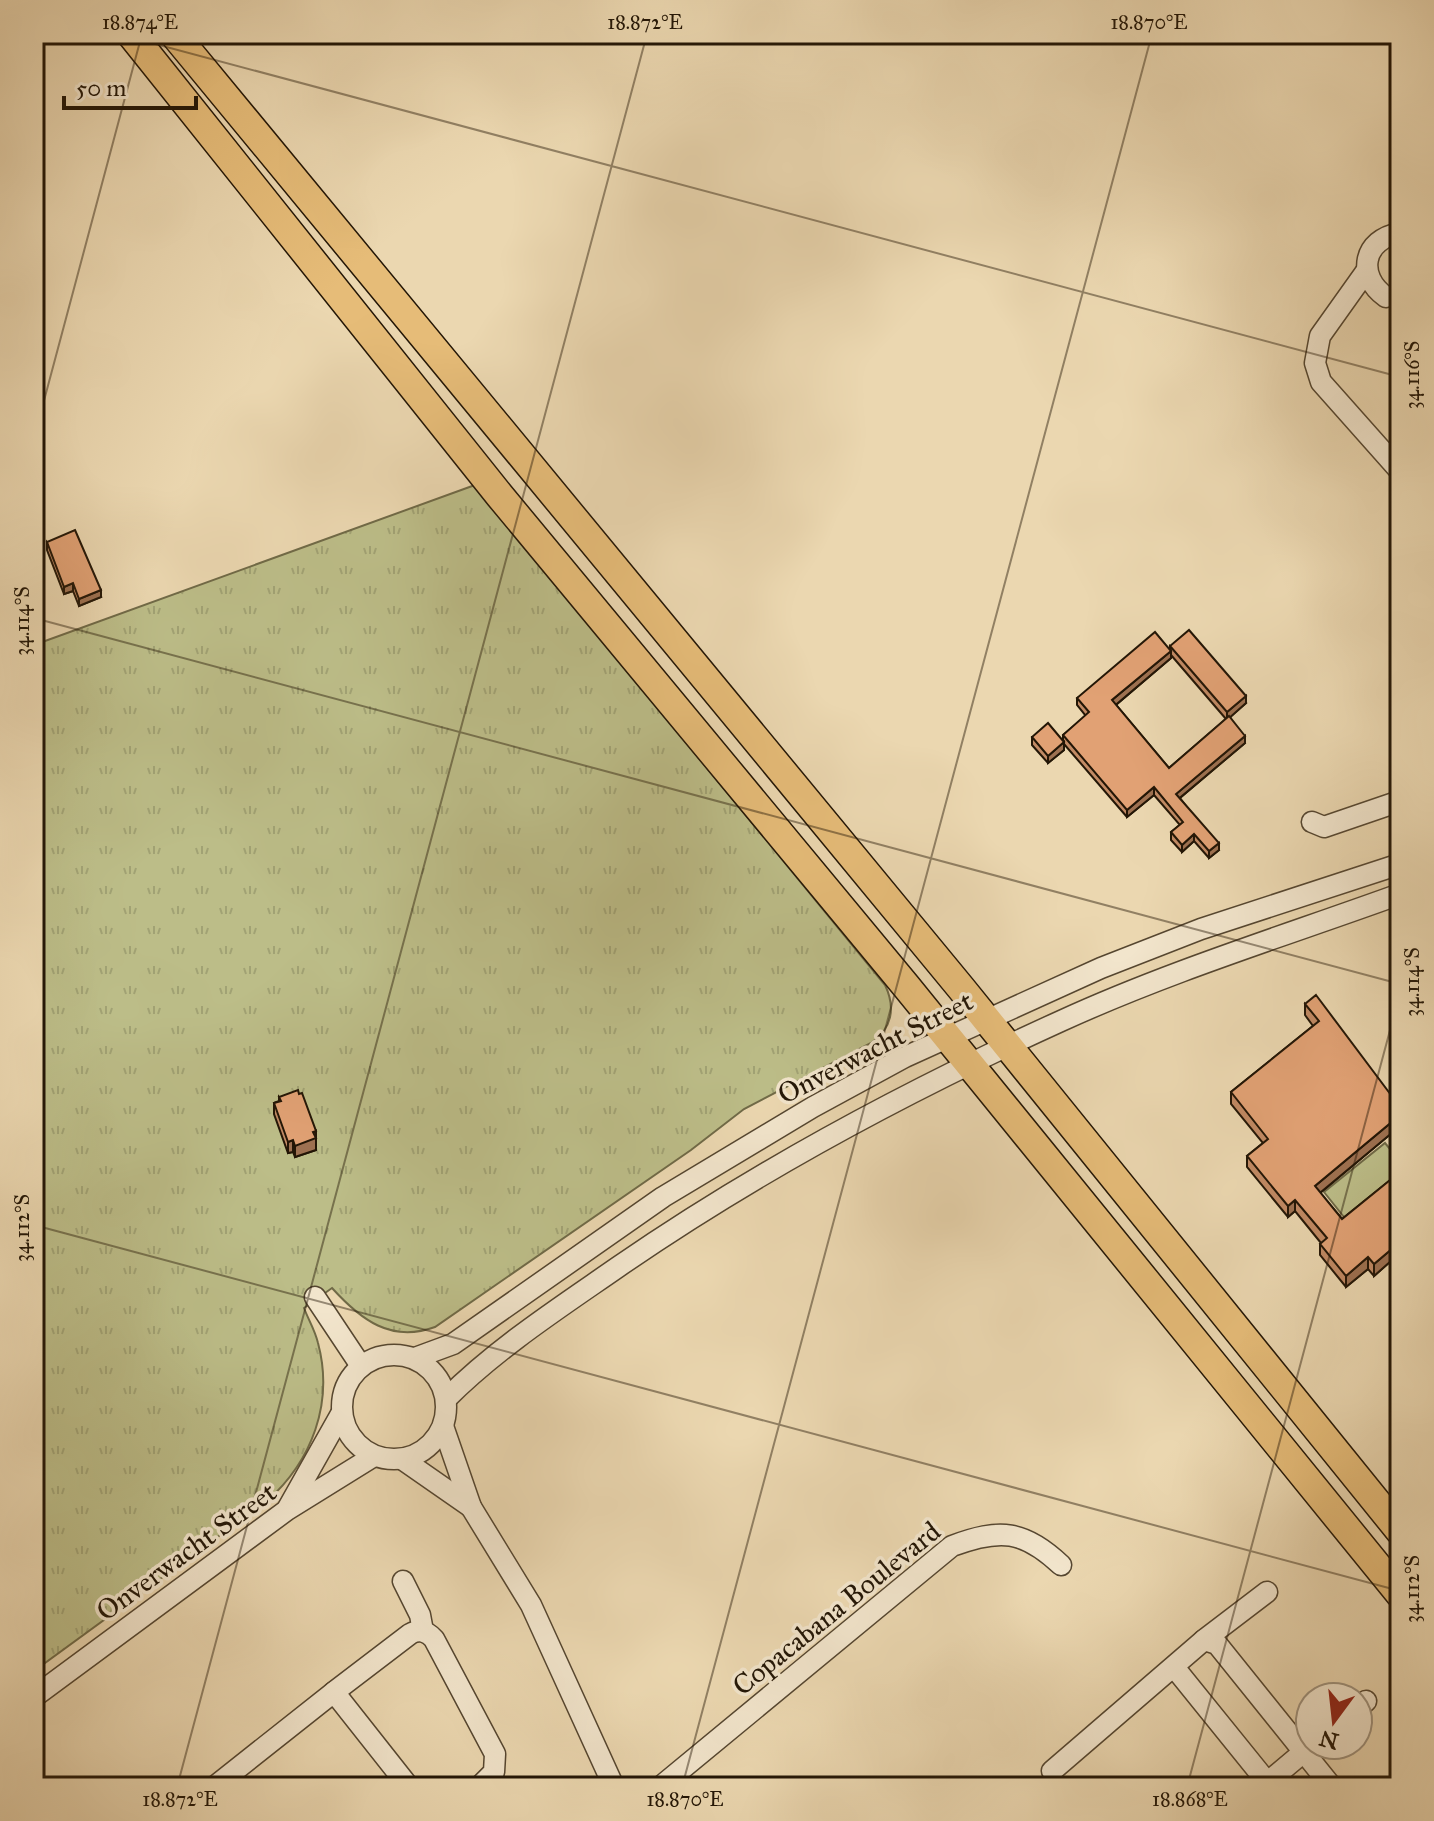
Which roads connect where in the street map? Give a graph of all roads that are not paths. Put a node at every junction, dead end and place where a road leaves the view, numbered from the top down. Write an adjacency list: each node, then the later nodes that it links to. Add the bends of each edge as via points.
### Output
1 (131, 34): 13 (highway, via 500,496)
2 (174, 34): 12 (highway)
3 (1400, 233): 4 (street, via 1378,241)
4 (1367, 270): 5 (street); 6 (street, via 1376,290)
5 (1349, 298): 6 (street); 7 (street, via 1320,336 1317,373)
6 (1396, 300)
7 (1400, 471)
8 (1400, 801): 9 (street, via 1324,827)
9 (1312, 822)
10 (1400, 864): 12 (street, Onverwacht Street, via 1201,929)
11 (1400, 894): 14 (street, Onverwacht Street, via 1186,971)
12 (986, 1021): 13 (street, Onverwacht Street); 14 (highway)
13 (948, 1038): 15 (highway); 17 (street, Onverwacht Street, via 737,1152 663,1197 453,1344)
14 (1007, 1046): 15 (street, Onverwacht Street); 26 (highway)
15 (970, 1064): 19 (street, Onverwacht Street, via 877,1109 678,1226 542,1320); 30 (highway)
16 (315, 1297): 18 (street)
17 (415, 1358): 18 (street, via 386,1355); 19 (street, via 435,1374)
18 (361, 1366): 20 (street, via 345,1387)
19 (446, 1399): 21 (street)
20 (341, 1414): 22 (street, via 352,1439); 25 (street)
21 (443, 1426): 23 (street, via 427,1448); 24 (street)
22 (374, 1456): 23 (street); 25 (street, Onverwacht Street)
23 (402, 1459): 24 (street)
24 (471, 1507): 44 (street, via 531,1605)
25 (287, 1510): 35 (street, Onverwacht Street)
26 (1400, 1531)
27 (1061, 1565): 45 (street, Copacabana Boulevard, via 1040,1546 1019,1537 996,1533 952,1546)
28 (403, 1581): 31 (street)
29 (1267, 1592): 32 (street)
30 (1400, 1594)
31 (423, 1631): 34 (street, via 410,1634); 43 (street, via 434,1639 495,1754 494,1772)
32 (1204, 1640): 33 (street); 36 (street, via 1217,1644)
33 (1174, 1667): 39 (street); 40 (street)
34 (334, 1692): 41 (street); 42 (street)
35 (34, 1697)
36 (1294, 1732)
37 (1294, 1761): 40 (street)
38 (1316, 1761): 46 (street)
39 (1052, 1771)
40 (1267, 1786)
41 (214, 1787)
42 (409, 1787)
43 (479, 1787)
44 (614, 1787)
45 (660, 1787)
46 (1332, 1787)

